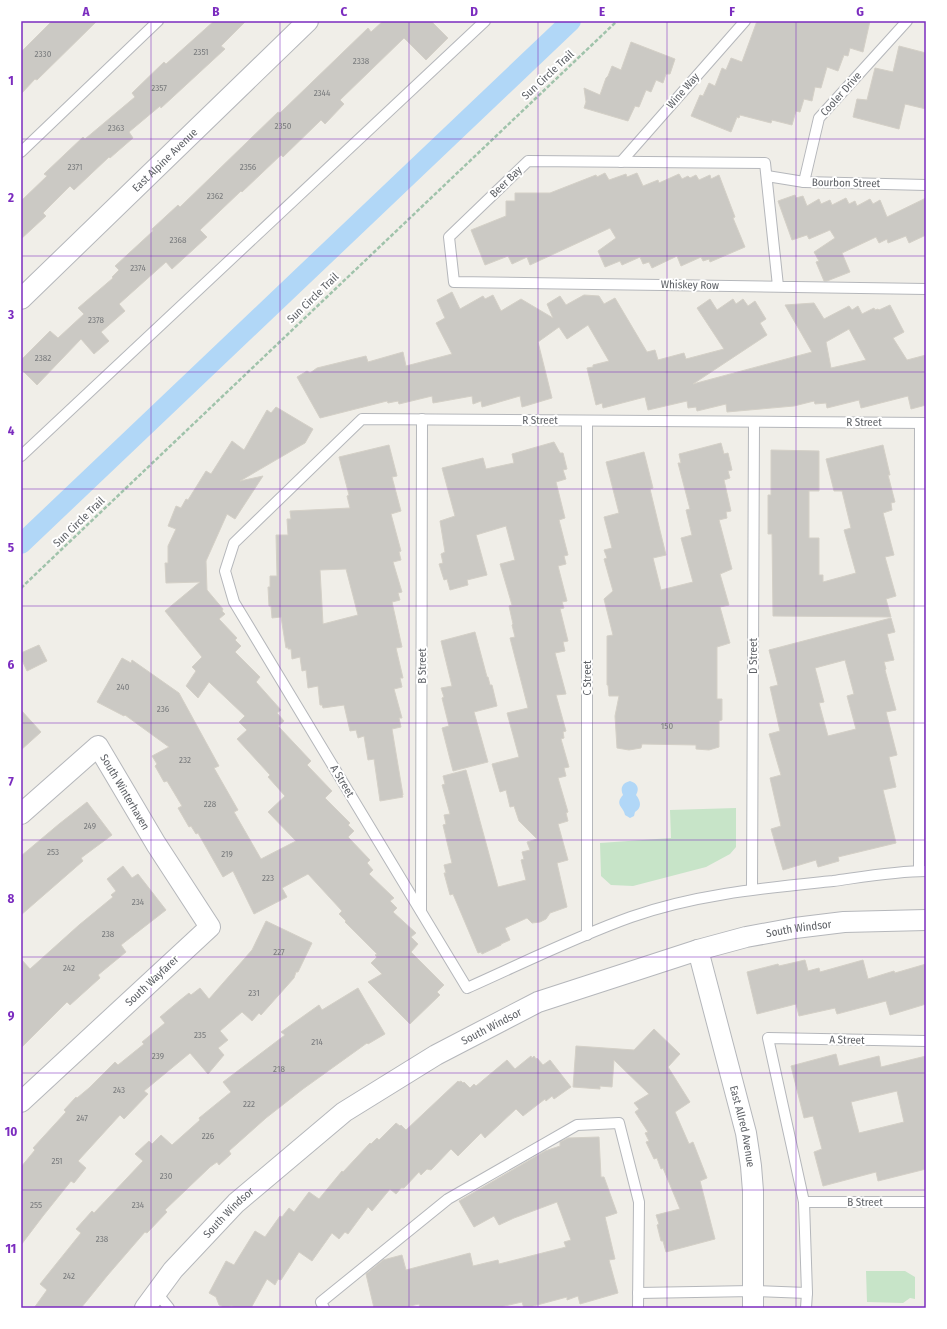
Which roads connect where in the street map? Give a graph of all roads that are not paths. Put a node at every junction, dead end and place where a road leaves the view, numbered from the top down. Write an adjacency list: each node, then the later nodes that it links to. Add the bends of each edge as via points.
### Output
1 (158, 21): 6 (lane)
2 (308, 21): 14 (street, East Alpine Avenue)
3 (485, 21): 19 (lane)
4 (745, 21): 7 (lane, Wine Way)
5 (907, 21): 9 (lane, Cooler Drive, via 819,118)
6 (21, 152)
7 (621, 162): 8 (lane, via 765,163); 11 (lane, Beer Bay, via 528,161 450,237)
8 (767, 176): 9 (lane, Bourbon Street); 12 (lane)
9 (804, 182): 10 (lane, Bourbon Street)
10 (926, 185)
11 (454, 282): 12 (lane, Whiskey Row)
12 (778, 286): 13 (lane, Whiskey Row)
13 (926, 288)
14 (21, 299)
15 (422, 420): 16 (lane, R Street); 20 (lane, R Street, via 362,419 234,543); 25 (lane, B Street)
16 (587, 421): 17 (lane, R Street); 27 (lane, C Street)
17 (754, 422): 18 (lane, R Street); 24 (lane, D Street)
18 (923, 423): 23 (lane)
19 (21, 456)
20 (225, 571): 25 (lane, A Street, via 234,602)
21 (21, 814): 22 (street, South Winterhaven, via 98,746)
22 (156, 844): 30 (street, South Wayfarer, via 210,927)
23 (922, 871): 24 (lane)
24 (752, 889): 27 (lane, via 701,898 631,917)
25 (421, 912): 27 (lane, A Street, via 466,988)
26 (926, 920): 28 (street, South Windsor, via 844,922 809,926 746,937)
27 (588, 935)
28 (698, 950): 35 (street, South Windsor, via 538,1002 436,1055 344,1112 236,1203 173,1270); 36 (street, East Allred Avenue, via 746,1133 753,1191)
29 (926, 1041): 31 (lane, A Street, via 768,1038)
30 (21, 1102)
31 (804, 1202): 32 (lane, B Street); 34 (lane)
32 (926, 1202)
33 (638, 1293): 36 (lane); 38 (lane, via 639,1202 619,1123 577,1124 448,1199 321,1302); 39 (lane)
34 (807, 1293): 36 (lane); 40 (lane)
35 (151, 1300): 37 (lane)
36 (753, 1300)
37 (169, 1308)
38 (324, 1308)
39 (638, 1308)
40 (806, 1308)

